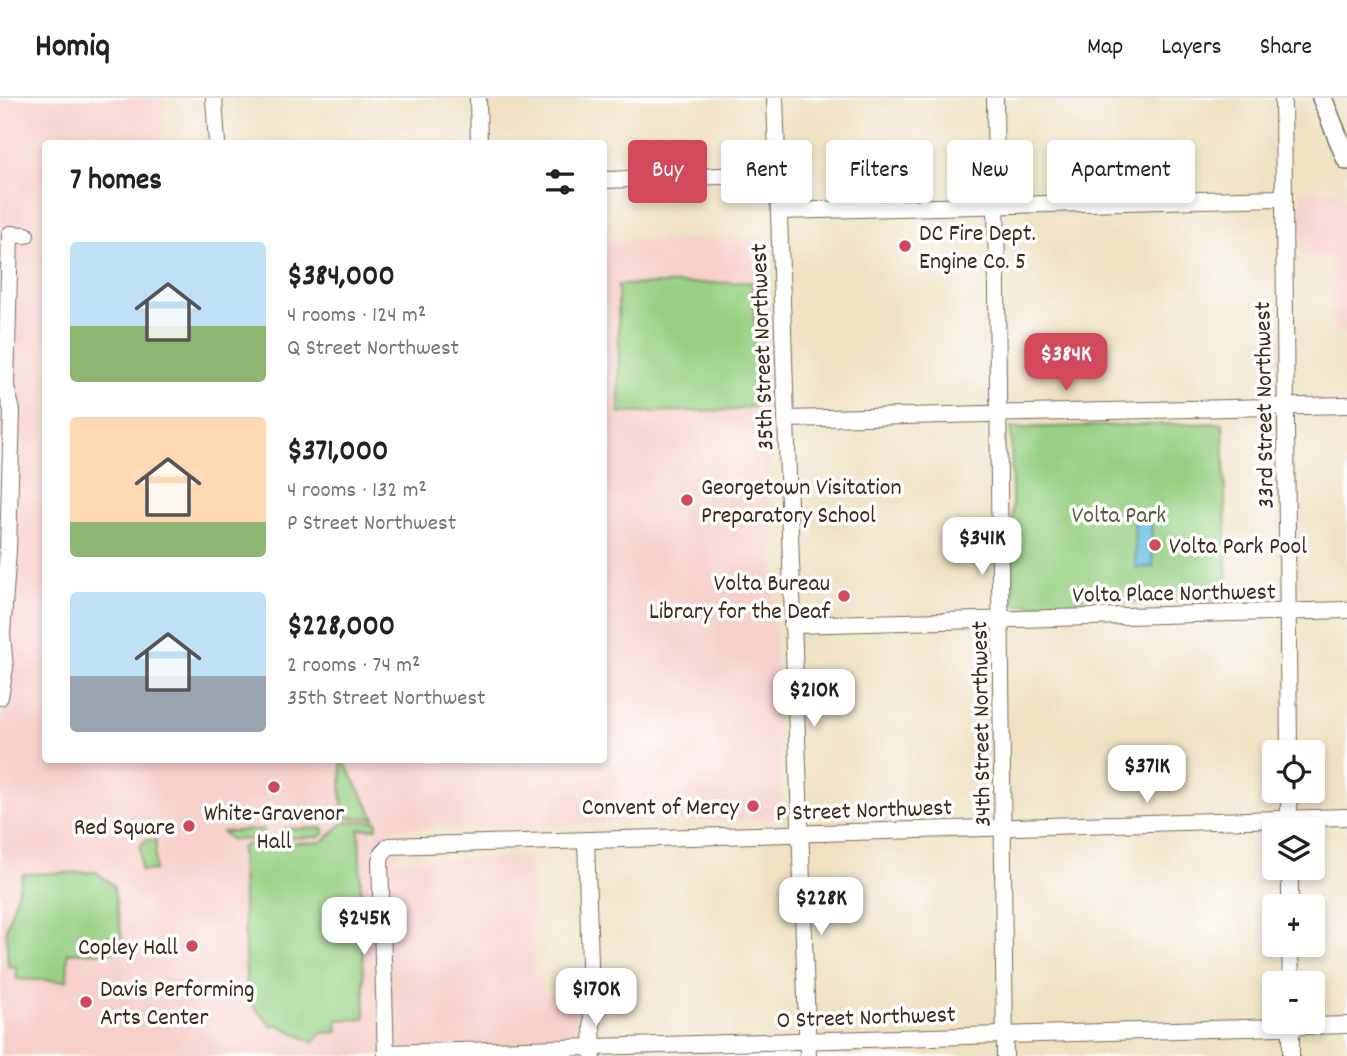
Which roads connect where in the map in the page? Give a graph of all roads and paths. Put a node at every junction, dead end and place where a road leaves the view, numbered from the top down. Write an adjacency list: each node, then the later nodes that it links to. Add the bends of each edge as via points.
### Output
1 (214, 98): 7 (street)
2 (478, 98): 8 (street)
3 (775, 98): 9 (street, 35th Street Northwest)
4 (995, 98): 15 (street, 34th Street Northwest)
5 (1283, 98): 13 (street, 33rd Street Northwest)
6 (1322, 98): 10 (main road)
7 (217, 140)
8 (479, 140)
9 (777, 140)
10 (1347, 160)
11 (721, 176): 12 (street)
12 (607, 180)
13 (1283, 198): 15 (street); 18 (street, 33rd Street Northwest)
14 (779, 203): 16 (street, 35th Street Northwest)
15 (996, 204): 16 (street); 20 (street, 34th Street Northwest)
16 (779, 211): 21 (street, 35th Street Northwest)
17 (26, 235): 26 (street, via 10,234 6,387 12,411 2,634 5,668)
18 (1285, 405): 19 (street); 20 (street); 23 (street, 33rd Street Northwest)
19 (1347, 405)
20 (999, 413): 21 (street); 24 (street, 34th Street Northwest)
21 (786, 419): 25 (street, 35th Street Northwest)
22 (1347, 610): 23 (street, Volta Place Northwest)
23 (1288, 611): 24 (street, Volta Place Northwest); 27 (street, 33rd Street Northwest)
24 (1001, 619): 25 (street, Volta Place Northwest); 31 (street, 34th Street Northwest)
25 (792, 625): 32 (street, 35th Street Northwest)
26 (0, 697)
27 (1289, 740)
28 (1347, 817): 29 (street, P Street Northwest)
29 (1325, 820)
30 (1262, 824): 31 (street, P Street Northwest)
31 (1004, 828): 32 (street, P Street Northwest); 38 (street, 34th Street Northwest)
32 (799, 834): 33 (street, P Street Northwest); 39 (street, 35th Street Northwest)
33 (586, 840): 40 (street); 41 (street, P Street Northwest, via 384,850 380,860)
34 (1262, 1025): 38 (street, O Street Northwest)
35 (1325, 1025): 36 (street, O Street Northwest)
36 (1347, 1025)
37 (1291, 1034): 43 (street)
38 (1005, 1035): 39 (street, O Street Northwest); 42 (street, 34th Street Northwest)
39 (807, 1048): 40 (street, O Street Northwest)
40 (593, 1051): 41 (street, O Street Northwest)
41 (386, 1054)
42 (1005, 1056)
43 (1291, 1056)

